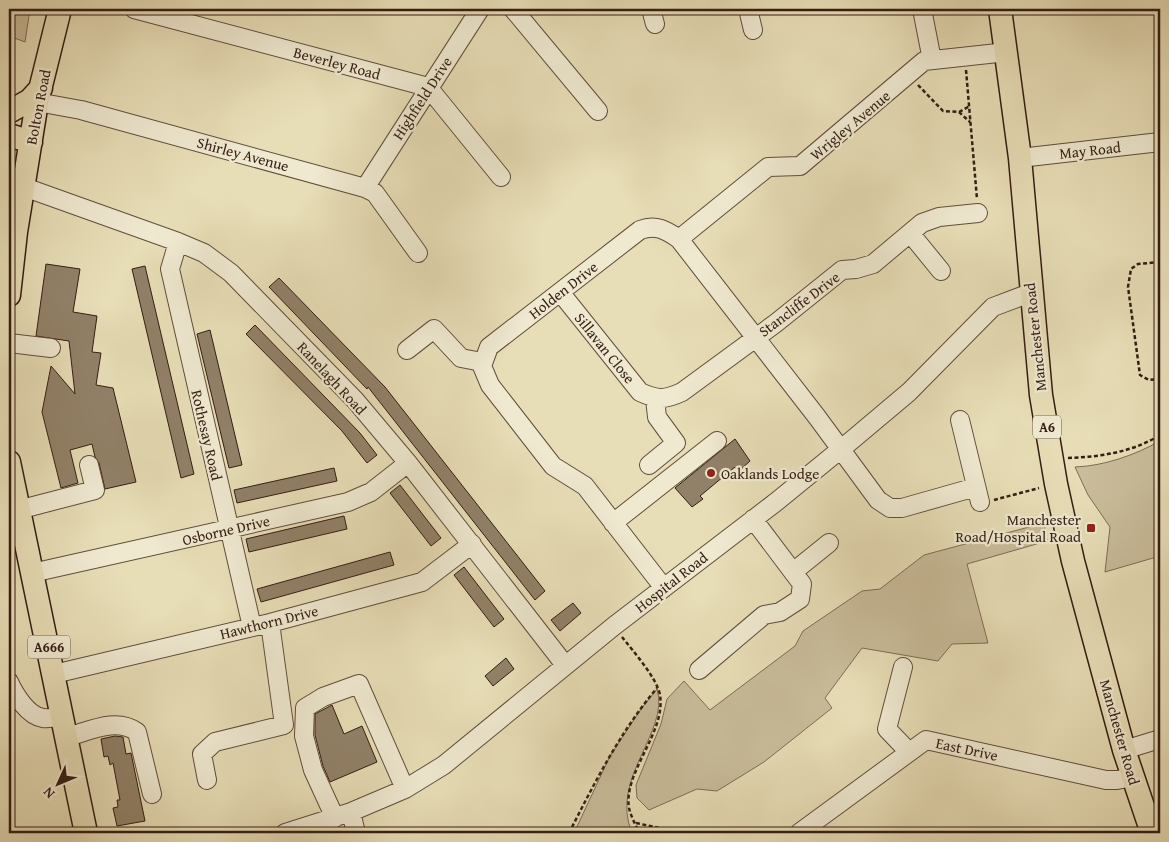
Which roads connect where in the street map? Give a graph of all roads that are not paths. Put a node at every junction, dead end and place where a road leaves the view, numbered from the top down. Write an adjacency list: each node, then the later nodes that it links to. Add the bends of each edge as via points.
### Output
1 (60, 9): 12 (main road, Bolton Road)
2 (134, 9): 11 (street, Beverley Road)
3 (480, 9): 11 (street, Highfield Drive)
4 (513, 9): 14 (street)
5 (748, 9): 8 (street)
6 (922, 9): 10 (street)
7 (1000, 9): 9 (main road, Manchester Road / A6)
8 (753, 30)
9 (1007, 52): 10 (street, Wrigley Avenue); 19 (main road, Manchester Road / A6)
10 (932, 60): 25 (street, Wrigley Avenue, via 924,61 800,166 768,167)
11 (428, 87): 20 (street); 22 (street, Highfield Drive)
12 (39, 95): 13 (main road); 17 (main road, Bolton Road); 22 (street, Shirley Avenue, via 81,110)
13 (9, 112)
14 (598, 112)
15 (9, 124): 17 (main road)
16 (9, 135): 17 (main road)
17 (32, 136): 21 (main road, Bolton Road)
18 (1160, 142): 19 (street, May Road)
19 (1020, 158): 30 (main road, Manchester Road / A6)
20 (501, 177)
21 (24, 187): 26 (street, Ranelagh Road); 31 (main road, Bolton Road)
22 (365, 188): 27 (street, Shirley Avenue, via 375,193)
23 (978, 213): 24 (street, Stancliffe Drive, via 922,222)
24 (910, 233): 28 (street); 32 (street, Stancliffe Drive, via 872,264 842,270)
25 (678, 239): 29 (street, Holden Drive, via 660,228 640,230); 32 (street, Holden Drive)
26 (178, 242): 42 (street, Ranelagh Road, via 204,254 231,273 354,400); 48 (street, Rothesay Road, via 170,269)
27 (418, 253)
28 (941, 271)
29 (560, 292): 36 (street, Holden Drive, via 489,347); 37 (street, Sillavan Close, via 640,392)
30 (1030, 294): 40 (street, Hospital Road, via 993,307 909,392); 63 (main road, Manchester Road / A6, via 1041,395 1056,484 1073,561)
31 (9, 295)
32 (755, 338): 37 (street, via 682,392 668,399); 40 (street, Holden Drive)
33 (9, 344): 34 (street)
34 (50, 348)
35 (407, 350): 36 (street, via 434,329 461,358)
36 (482, 362): 47 (street, via 484,376 490,385 553,466 585,486)
37 (655, 399): 44 (street, via 657,417 676,443)
38 (960, 420): 40 (street, Holden Drive, via 975,487 902,508 890,508 878,500)
39 (717, 441): 47 (street)
40 (840, 449): 46 (street, Hospital Road)
41 (9, 462): 45 (main road, A666)
42 (408, 463): 48 (street, Osborne Drive, via 370,492 348,502); 50 (street, Ranelagh Road)
43 (90, 465): 45 (street, via 94,490)
44 (648, 465)
45 (18, 510): 52 (main road, A666)
46 (753, 520): 51 (street); 53 (street, Hospital Road)
47 (613, 524): 53 (street)
48 (229, 529): 52 (street, Osborne Drive); 55 (street, Rothesay Road)
49 (829, 542): 51 (street)
50 (472, 544): 54 (street, Hawthorn Drive, via 422,582); 56 (street, Ranelagh Road)
51 (793, 572): 58 (street, via 802,584 800,599 780,612 764,615)
52 (32, 573): 59 (main road, A666)
53 (664, 588): 56 (street, Hospital Road)
54 (270, 623): 55 (street, Hawthorn Drive); 66 (street, via 284,725 215,742 202,754)
55 (252, 627): 59 (street, Hawthorn Drive)
56 (565, 665): 67 (street, Hospital Road, via 444,765)
57 (903, 667): 64 (street, via 886,729)
58 (699, 670)
59 (54, 674): 61 (main road, A666)
60 (9, 682): 61 (street, via 35,716)
61 (65, 726): 68 (street, via 113,724 129,726 137,732); 72 (main road, A666)
62 (1160, 739): 63 (street)
63 (1124, 750): 65 (main road, Manchester Road / A6)
64 (910, 752): 65 (street, East Drive, via 926,740 1106,780); 75 (street, East Drive)
65 (1133, 776): 71 (main road, Manchester Road / A6)
66 (207, 780)
67 (405, 789): 69 (street, Hospital Road); 70 (street, via 359,684 323,697 305,708 304,736 313,770)
68 (152, 794)
69 (351, 812): 70 (street, Hospital Road); 74 (street)
70 (335, 818): 73 (street, Hospital Road)
71 (1148, 831)
72 (86, 833)
73 (286, 833)
74 (356, 833)
75 (799, 833)

